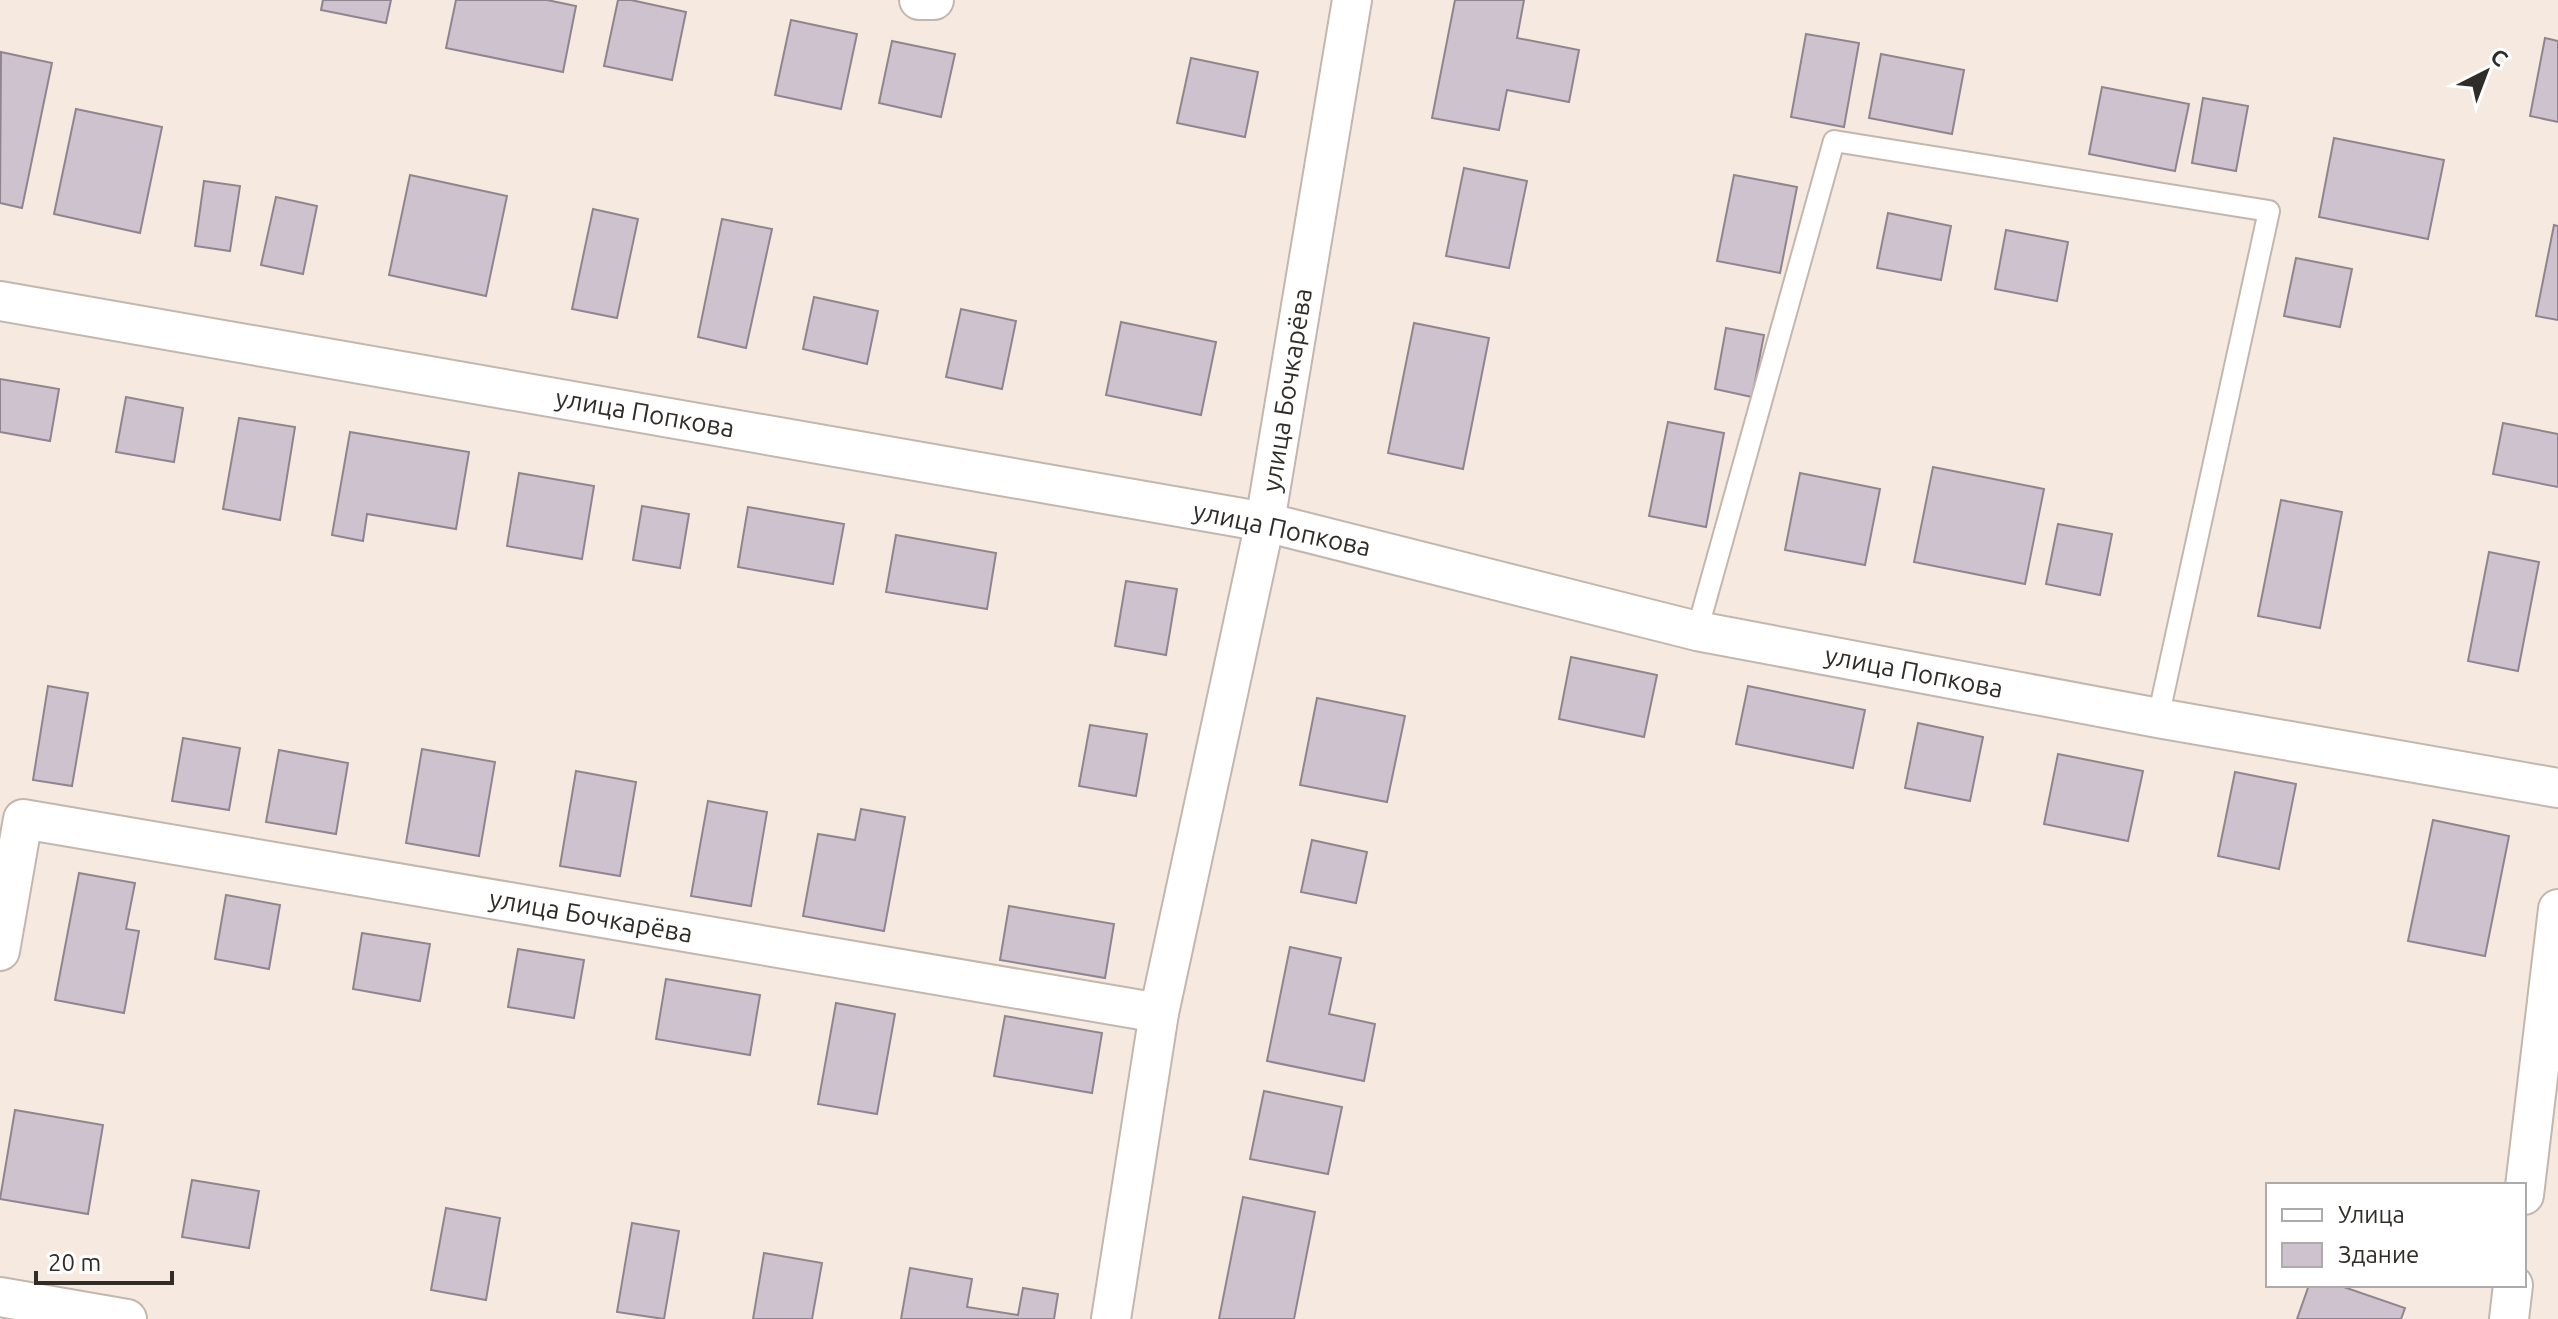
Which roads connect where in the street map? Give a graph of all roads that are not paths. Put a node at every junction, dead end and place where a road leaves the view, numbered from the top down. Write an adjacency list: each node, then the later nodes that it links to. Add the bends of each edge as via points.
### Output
1 (919, 0): 2 (street)
2 (934, 0)
3 (1352, 0): 5 (street, улица Бочкарёва)
4 (0, 301): 5 (street, улица Попкова)
5 (1265, 522): 6 (street, улица Попкова); 12 (street, улица Бочкарёва)
6 (1697, 631): 7 (street, улица Попкова); 7 (lane, via 1834,141 2269,211)
7 (2158, 718): 8 (street, улица Попкова)
8 (2558, 788)
9 (11, 817): 11 (street, улица Бочкарёва); 12 (street, улица Бочкарёва)
10 (2558, 909): 13 (street)
11 (0, 951)
12 (1159, 1013): 17 (street, улица Бочкарёва)
13 (2525, 1183)
14 (2513, 1287): 18 (street)
15 (0, 1297): 16 (street)
16 (127, 1319)
17 (1111, 1319)
18 (2509, 1319)

